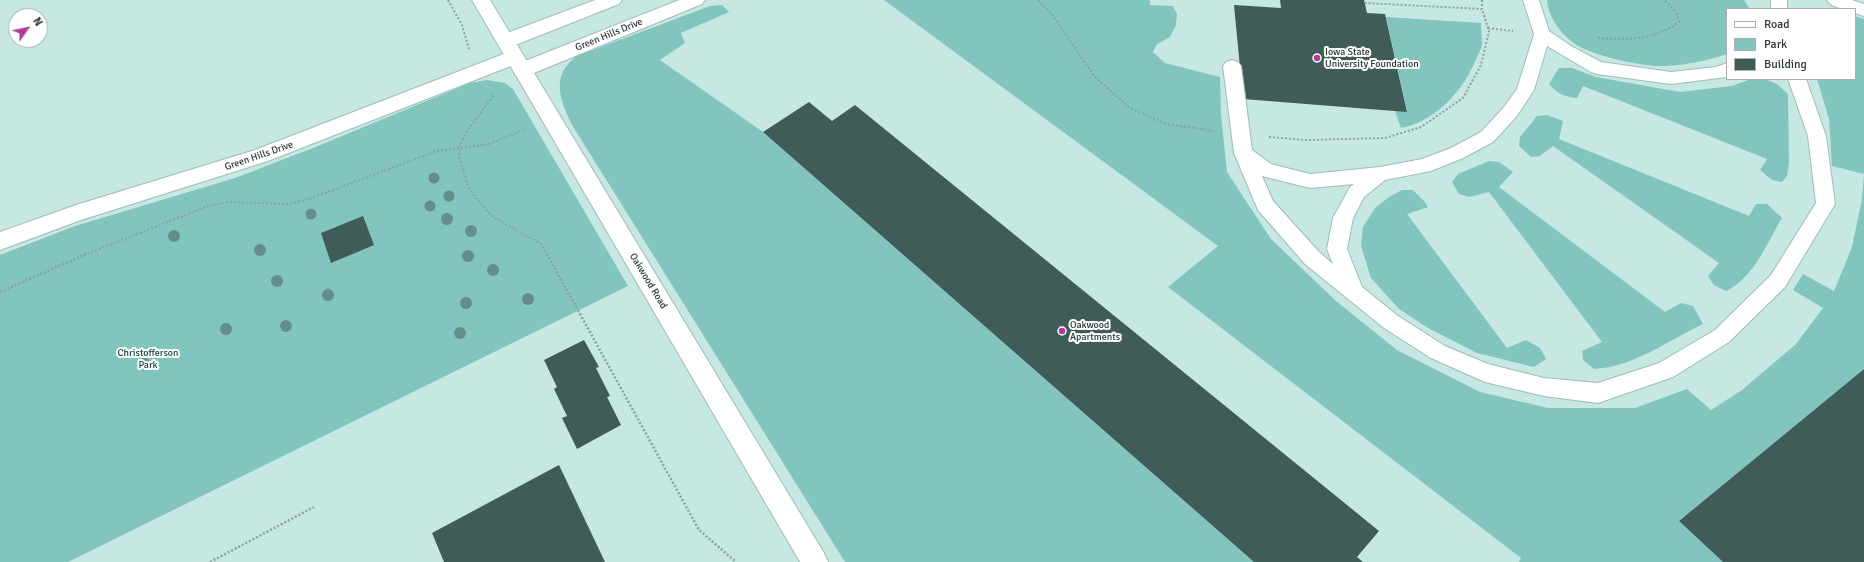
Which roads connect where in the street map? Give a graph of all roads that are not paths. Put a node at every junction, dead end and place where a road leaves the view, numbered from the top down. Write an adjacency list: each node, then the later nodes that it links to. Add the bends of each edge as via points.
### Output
1 (481, 0): 8 (street, Oakwood Road)
2 (613, 0): 8 (street, Green Hills Drive)
3 (696, 0): 8 (street, Green Hills Drive)
4 (1531, 0): 7 (lane)
5 (1836, 0): 6 (lane)
6 (1864, 10)
7 (1542, 34): 10 (lane, via 1597,68 1671,78 1720,73); 13 (lane, via 1525,90 1510,112 1487,137 1424,166)
8 (514, 56): 14 (street, Green Hills Drive, via 261,156 76,213); 16 (street, Oakwood Road)
9 (1232, 66): 12 (lane)
10 (1726, 70)
11 (1797, 80): 15 (lane, via 1817,136 1826,204 1778,281 1722,336 1666,370 1598,393 1544,387 1493,375 1438,352 1390,322)
12 (1242, 144): 13 (lane, via 1265,170 1310,181); 15 (lane, via 1265,205 1312,258)
13 (1380, 174): 15 (lane, via 1357,192 1343,218 1337,248)
14 (0, 241)
15 (1354, 293)
16 (815, 562)

